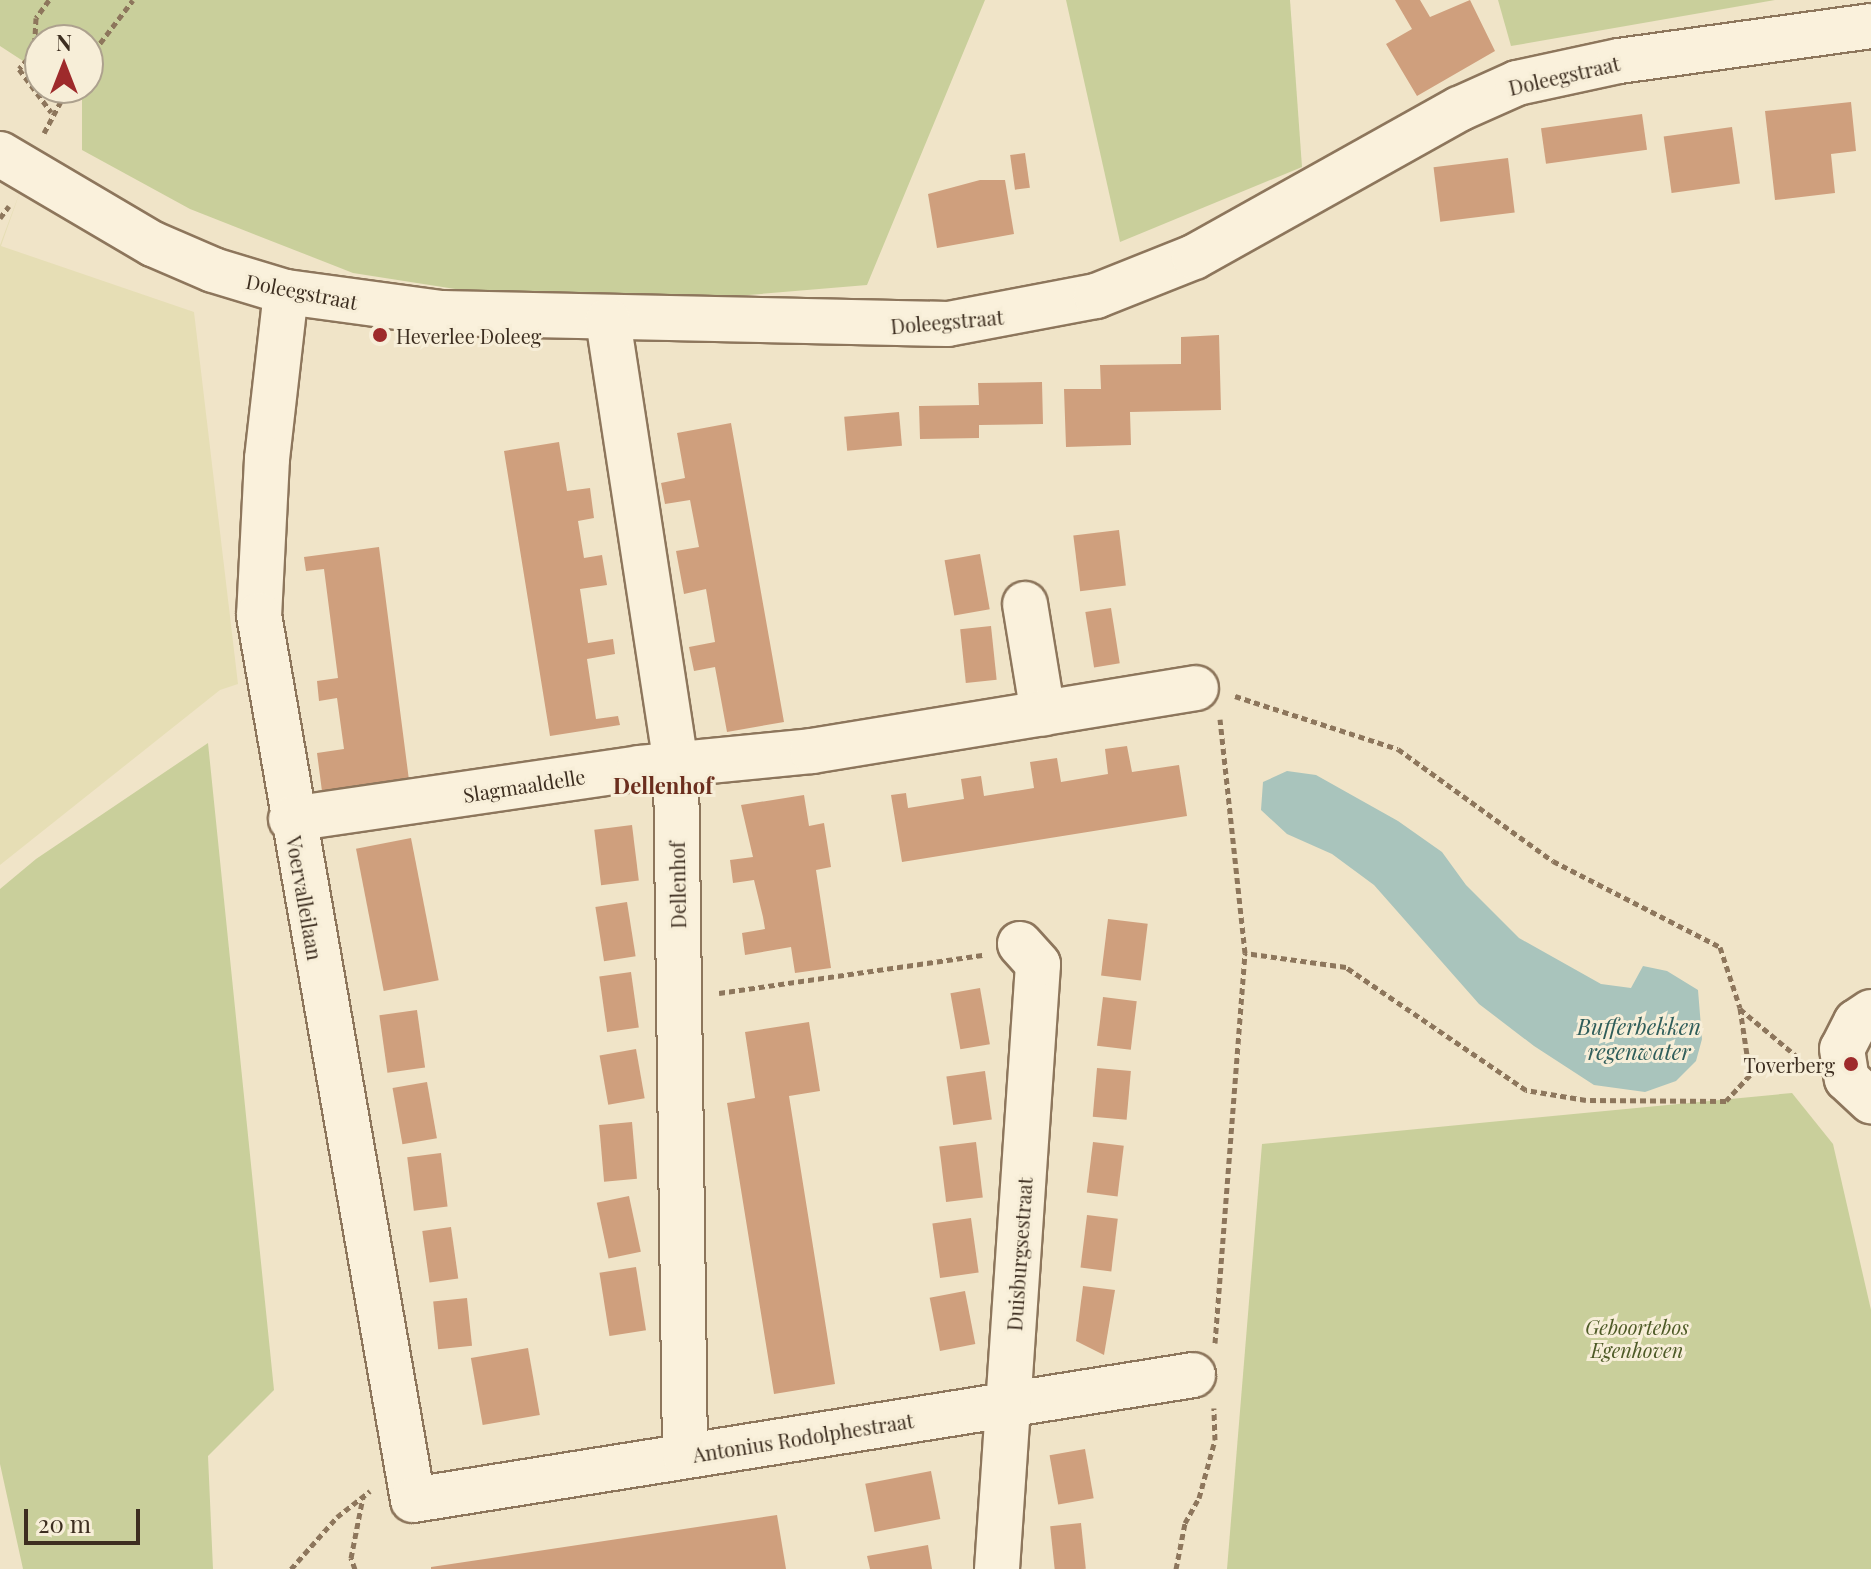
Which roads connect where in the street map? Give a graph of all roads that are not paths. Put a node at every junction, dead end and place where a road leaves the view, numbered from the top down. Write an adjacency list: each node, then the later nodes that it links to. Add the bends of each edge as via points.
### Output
1 (1860, 18): 4 (street, Doleegstraat, via 1517,83 1459,109 1194,257 1096,296 1043,310 901,327)
2 (0, 154): 3 (street, Doleegstraat, via 168,251)
3 (286, 292): 4 (street, Doleegstraat, via 442,313); 9 (street, Voervalleilaan, via 270,428 259,615)
4 (608, 320): 8 (street, Dellenhof)
5 (1025, 604): 7 (street)
6 (1206, 689): 7 (street, Slagmaaldelle)
7 (1043, 714): 8 (street, Slagmaaldelle, via 766,758)
8 (676, 766): 9 (street, Slagmaaldelle); 15 (street, Dellenhof)
9 (291, 819): 16 (street, Voervalleilaan)
10 (1020, 944): 14 (street, Duisburgsestraat, via 1038,964)
11 (1871, 1012): 12 (street, via 1846,1035)
12 (1857, 1085)
13 (1207, 1375): 14 (street, Antonius Rodolphestraat)
14 (1009, 1405): 15 (street, Antonius Rodolphestraat); 17 (street, Duisburgsestraat)
15 (685, 1456): 16 (street, Antonius Rodolphestraat)
16 (409, 1482)
17 (997, 1569)

